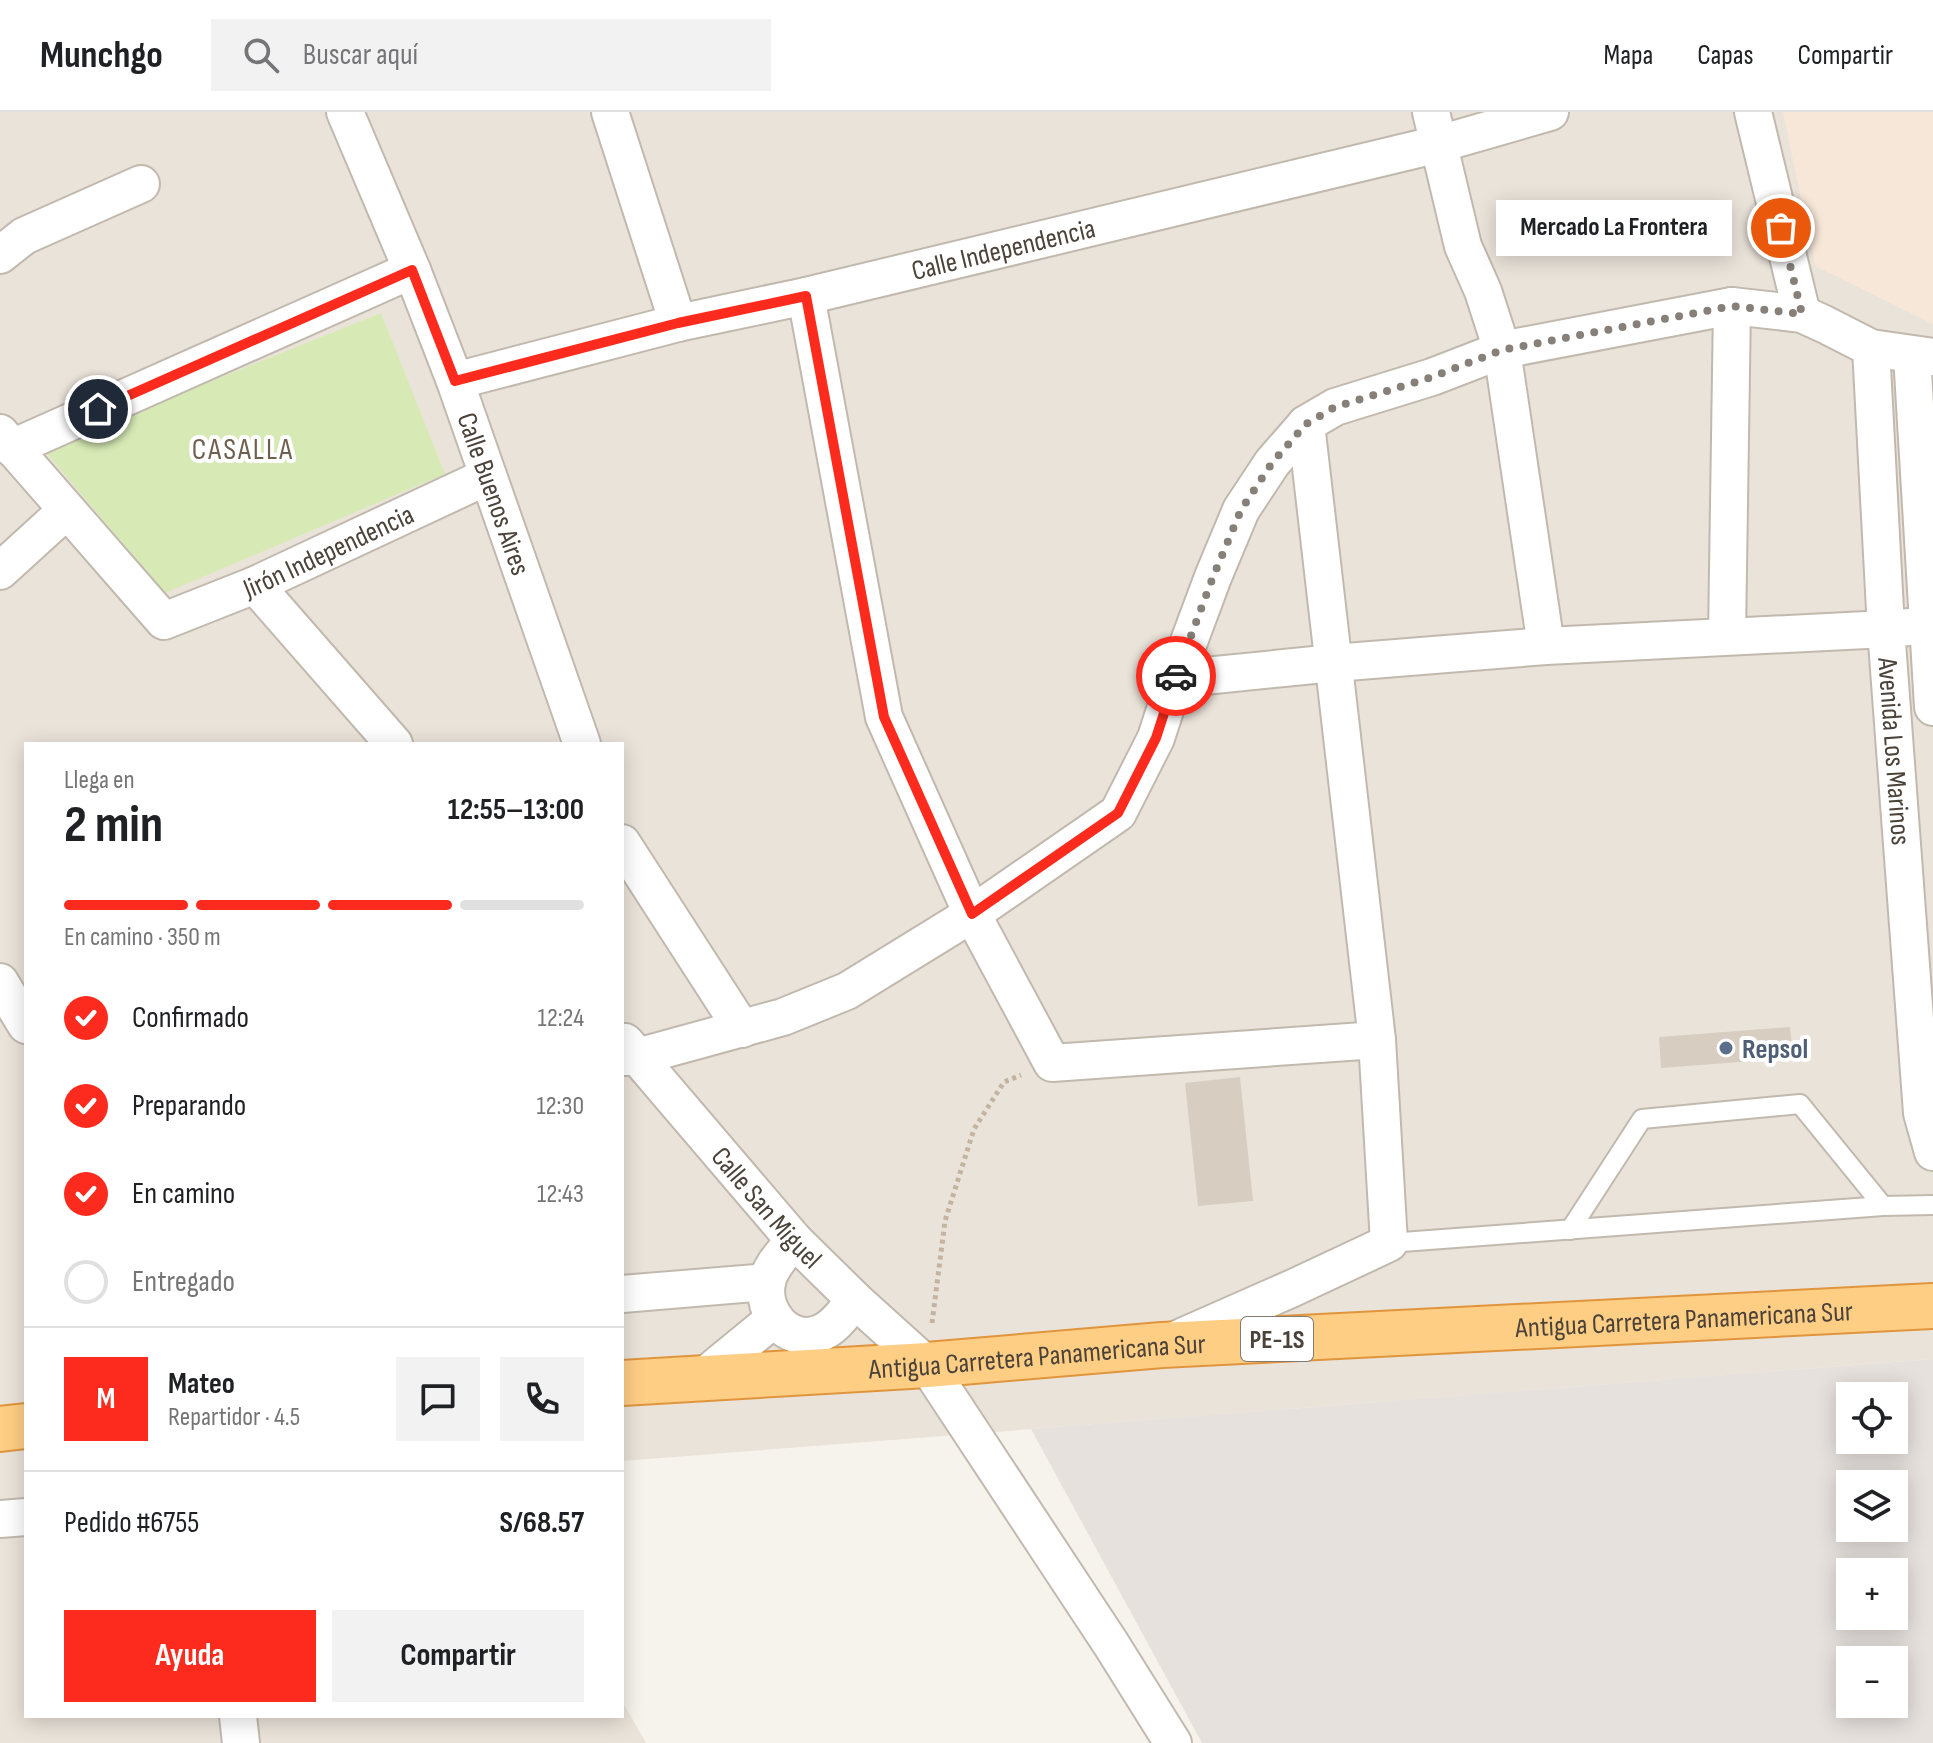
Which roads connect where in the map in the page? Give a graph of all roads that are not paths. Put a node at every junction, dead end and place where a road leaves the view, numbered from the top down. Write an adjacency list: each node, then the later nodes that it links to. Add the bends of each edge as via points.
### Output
1 (345, 112): 8 (street, Calle Buenos Aires)
2 (610, 112): 12 (street)
3 (1550, 112): 5 (street, Calle Independencia)
4 (1753, 112): 11 (street)
5 (1435, 128): 9 (street, Calle Independencia); 14 (street, via 1463,246)
6 (141, 184): 7 (street, via 24,236)
7 (0, 255)
8 (412, 270): 16 (street, Calle Buenos Aires); 18 (street)
9 (806, 296): 12 (street, Calle Independencia); 33 (street, via 884,717)
10 (1732, 306): 11 (street); 14 (street); 25 (street)
11 (1802, 314): 13 (street)
12 (678, 323): 16 (street, Calle Independencia)
13 (1871, 348): 15 (street); 24 (street, Avenida Los Marinos)
14 (1502, 350): 17 (street, via 1335,407); 26 (street)
15 (1922, 356): 23 (street, Avenida Los Marinos)
16 (455, 381): 19 (street, Calle Buenos Aires)
17 (1306, 424): 27 (street); 28 (street, via 1241,510)
18 (6, 440): 20 (street)
19 (488, 476): 22 (street, Jirón Independencia); 31 (street, Calle Buenos Aires)
20 (67, 510): 21 (street); 22 (street, Jirón Independencia, via 164,621)
21 (0, 571)
22 (255, 585): 30 (street)
23 (1930, 625): 24 (street); 29 (street, Avenida Los Marinos)
24 (1886, 629): 25 (street); 39 (street, Avenida Los Marinos, via 1922,1113)
25 (1727, 636): 26 (street)
26 (1546, 646): 27 (street)
27 (1334, 663): 28 (street); 37 (street)
28 (1175, 679): 33 (street, via 1156,738 1118,813)
29 (1933, 707)
30 (392, 742)
31 (581, 742)
32 (624, 846): 36 (street)
33 (972, 914): 36 (street, via 847,991); 37 (street, via 1052,1063)
34 (0, 982): 35 (street)
35 (24, 1022)
36 (742, 1029): 38 (street)
37 (1377, 1040): 44 (street)
38 (627, 1051): 43 (street, Calle San Miguel)
39 (1933, 1152)
40 (1933, 1205): 41 (lane)
41 (1883, 1206): 42 (lane); 42 (lane, via 1800,1104 1642,1119)
42 (1570, 1230): 44 (lane)
43 (794, 1240): 45 (street); 47 (street, Calle San Miguel)
44 (1389, 1243): 50 (street)
45 (767, 1282): 46 (street); 49 (street)
46 (624, 1294)
47 (855, 1300): 49 (street, via 820,1333 795,1334); 51 (street, Calle San Miguel)
48 (1933, 1306): 50 (highway, Antigua Carretera Panamericana Sur / PE-1S)
49 (774, 1319): 52 (street)
50 (1162, 1345): 51 (highway, Antigua Carretera Panamericana Sur / PE-1S)
51 (927, 1365): 52 (highway, Antigua Carretera Panamericana Sur / PE-1S); 60 (street, Calle San Miguel)
52 (702, 1378): 53 (highway, Antigua Carretera Panamericana Sur / PE-1S)
53 (624, 1383)
54 (24, 1426): 55 (highway)
55 (0, 1429)
56 (24, 1517): 57 (street)
57 (0, 1519)
58 (238, 1718): 59 (street)
59 (241, 1743)
60 (1173, 1743)

